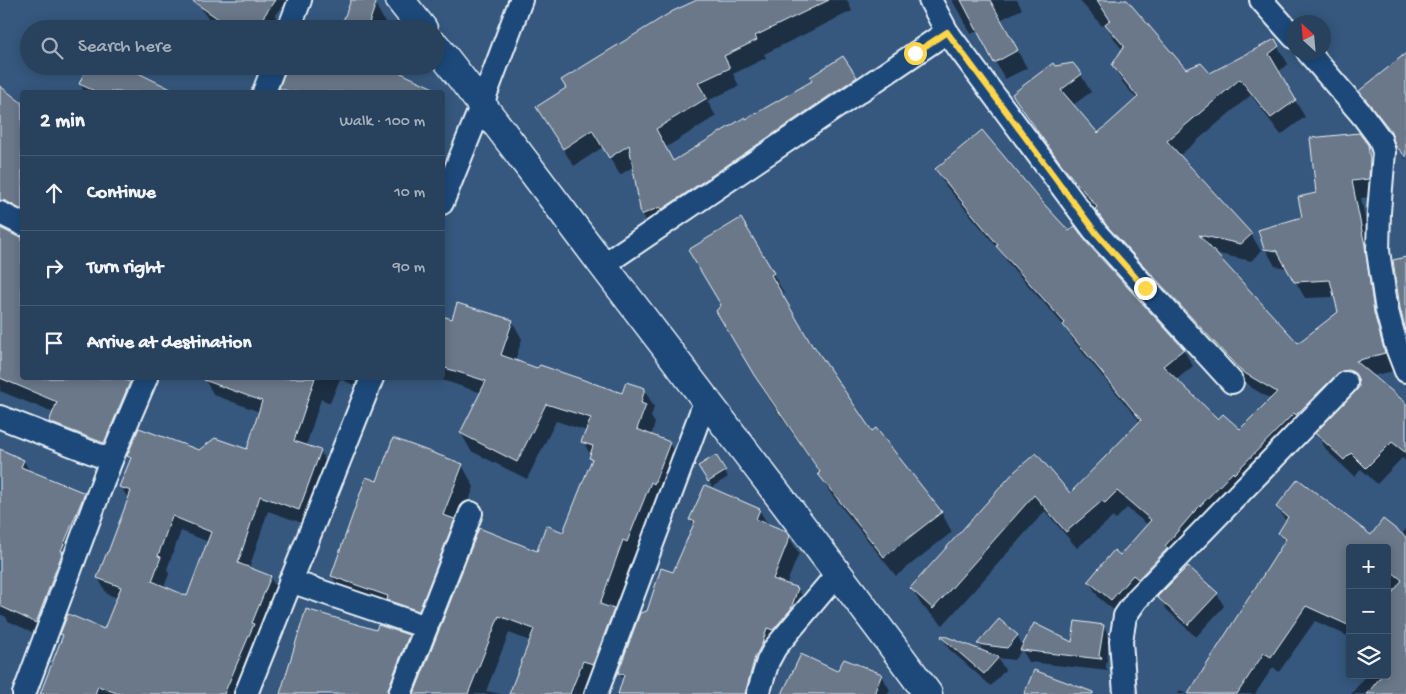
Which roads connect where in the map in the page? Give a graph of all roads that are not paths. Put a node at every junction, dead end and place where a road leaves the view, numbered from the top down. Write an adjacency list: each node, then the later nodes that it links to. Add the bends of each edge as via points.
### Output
1 (300, 0): 6 (street)
2 (400, 0): 7 (main road)
3 (521, 0): 14 (street)
4 (930, 0): 9 (street)
5 (1261, 0): 8 (street)
6 (292, 20)
7 (416, 20)
8 (1286, 28)
9 (947, 32): 18 (street); 22 (street, via 1097,234)
10 (445, 57): 14 (main road)
11 (1315, 60): 19 (street, via 1363,116 1380,139 1384,152 1378,251 1387,311)
12 (271, 75): 13 (street)
13 (265, 90)
14 (482, 104): 15 (street); 18 (main road)
15 (445, 195)
16 (0, 213): 17 (street)
17 (20, 223)
18 (603, 264): 24 (main road)
19 (1406, 372)
20 (145, 380): 26 (street)
21 (371, 380): 29 (street)
22 (1232, 382)
23 (1346, 383): 37 (street, via 1137,599 1125,616 1120,641)
24 (706, 399): 28 (main road); 34 (street)
25 (0, 417): 26 (street)
26 (111, 460): 31 (street)
27 (471, 513): 30 (street)
28 (838, 573): 35 (street, via 776,648 768,661); 36 (main road)
29 (290, 581): 30 (street); 32 (street)
30 (426, 627): 33 (street)
31 (24, 694)
32 (246, 694)
33 (400, 694)
34 (596, 694)
35 (758, 694)
36 (928, 694)
37 (1125, 694)

